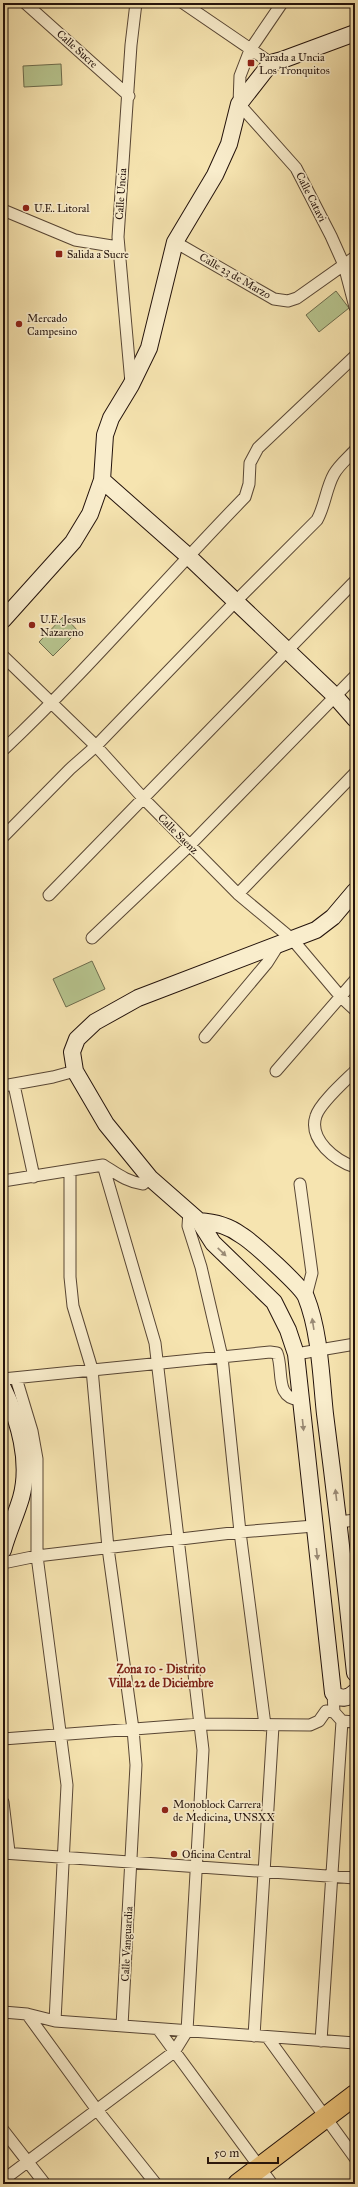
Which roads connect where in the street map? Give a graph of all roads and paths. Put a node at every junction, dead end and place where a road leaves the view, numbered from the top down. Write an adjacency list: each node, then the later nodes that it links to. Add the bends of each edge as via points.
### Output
1 (25, 3): 8 (street, Calle Sucre)
2 (136, 3): 8 (street, Calle Uncia, via 130,45)
3 (183, 3): 6 (street)
4 (282, 3): 6 (street)
5 (355, 33): 7 (street)
6 (250, 50): 7 (street); 9 (street, via 240,76)
7 (270, 63): 9 (street)
8 (129, 96): 12 (street, Calle Uncia)
9 (239, 104): 11 (street, via 226,150 215,175); 14 (street, Calle Catavi, via 296,168)
10 (3, 210): 12 (street, via 74,240)
11 (175, 242): 14 (street, Calle 23 de Marzo, via 274,299 283,301 297,298); 17 (street, via 149,348)
12 (118, 247): 17 (street, Calle Uncia)
13 (355, 257): 14 (street, Calle 23 de Marzo)
14 (344, 265): 15 (street, Calle Catavi)
15 (355, 307)
16 (355, 356): 20 (street, via 258,448 250,463 249,484 245,497)
17 (131, 385): 19 (street, via 111,418 106,435)
18 (355, 450): 22 (street, via 335,473 317,520)
19 (102, 480): 20 (street); 23 (street, via 90,514 73,542)
20 (188, 556): 22 (street); 28 (street)
21 (355, 581): 24 (street)
22 (236, 601): 24 (street); 30 (street)
23 (3, 620)
24 (286, 650): 27 (street); 33 (street)
25 (3, 656): 28 (street, Calle Saenz)
26 (355, 676): 27 (street)
27 (334, 695): 29 (street); 35 (street)
28 (52, 704): 30 (street, Calle Saenz); 31 (street)
29 (355, 719)
30 (96, 746): 33 (street, Calle Saenz); 34 (street)
31 (3, 750)
32 (355, 773): 37 (street)
33 (143, 798): 35 (street, Calle Saenz); 38 (street)
34 (3, 837)
35 (190, 845): 37 (street, Calle Saenz); 39 (street)
36 (355, 891): 40 (street, via 333,917 316,930)
37 (238, 894): 40 (street, Calle Saenz)
38 (49, 895)
39 (92, 938)
40 (285, 941): 42 (street, Calle Saenz); 44 (street); 45 (street, via 138,998 94,1022 78,1039 72,1052)
41 (355, 980): 42 (street)
42 (341, 996): 43 (street, Calle Saenz); 46 (street)
43 (355, 1010)
44 (205, 1037)
45 (74, 1071): 48 (street); 53 (street, via 106,1124)
46 (276, 1071)
47 (355, 1071): 50 (street, via 332,1094 316,1116 316,1131 321,1145 344,1164)
48 (8, 1085): 52 (street)
49 (103, 1165): 51 (street); 53 (street, via 121,1177 137,1183 143,1184); 62 (street, via 155,1343)
50 (355, 1167)
51 (70, 1171): 52 (street); 63 (street, Calle Vanguardia, via 72,1299)
52 (34, 1177): 54 (street)
53 (150, 1178): 56 (street)
54 (3, 1182)
55 (300, 1184): 57 (street, via 312,1273)
56 (194, 1217): 57 (street, via 242,1235 297,1283); 60 (street, one-way to 60, via 213,1243 274,1302); 61 (street, via 188,1226 201,1266)
57 (306, 1296): 59 (street, one-way to 57)
58 (355, 1344): 59 (street)
59 (317, 1351): 60 (street); 69 (street, one-way to 59)
60 (296, 1354): 67 (street)
61 (222, 1357): 62 (street); 67 (street, via 277,1353 280,1360 282,1389 291,1400); 71 (street)
62 (157, 1364): 63 (street); 72 (street)
63 (92, 1370): 64 (street); 73 (street, Calle Vanguardia)
64 (16, 1378): 65 (street); 75 (street, via 32,1431 37,1459)
65 (3, 1379)
66 (3, 1388): 74 (street, via 18,1425 25,1475 21,1498)
67 (300, 1400): 70 (street, one-way to 70)
68 (355, 1520): 69 (street)
69 (339, 1522): 77 (street)
70 (314, 1526): 71 (street); 79 (street, one-way to 79)
71 (240, 1532): 72 (street); 83 (street)
72 (178, 1540): 73 (street); 82 (street)
73 (108, 1548): 75 (street); 84 (street, Calle Vanguardia)
74 (3, 1550)
75 (37, 1556): 76 (street); 85 (street)
76 (3, 1563)
77 (355, 1673)
78 (355, 1692): 79 (street, via 345,1698 337,1698)
79 (333, 1693): 80 (street)
80 (338, 1717): 81 (street); 83 (street, via 326,1711 318,1721 310,1725); 93 (street)
81 (355, 1722)
82 (200, 1724): 83 (street); 84 (street); 91 (street, via 203,1750)
83 (269, 1725): 92 (street)
84 (133, 1729): 85 (street); 90 (street, Calle Vanguardia, via 136,1765)
85 (61, 1735): 86 (street); 89 (street, via 67,1785)
86 (3, 1739)
87 (3, 1802): 88 (street)
88 (6, 1852): 89 (street)
89 (63, 1856): 90 (street); 97 (street)
90 (132, 1861): 91 (street); 98 (street, Calle Vanguardia)
91 (197, 1866): 92 (street); 100 (street)
92 (263, 1871): 93 (street); 101 (street)
93 (332, 1877): 94 (street); 103 (street)
94 (355, 1878)
95 (3, 2012): 96 (street)
96 (27, 2014): 97 (street); 107 (street)
97 (56, 2021): 98 (street)
98 (122, 2026): 99 (street)
99 (158, 2029): 100 (street); 105 (street)
100 (187, 2031): 101 (street); 105 (street)
101 (254, 2036): 102 (street)
102 (268, 2038): 103 (street); 108 (street)
103 (321, 2042): 104 (street)
104 (355, 2043)
105 (174, 2052): 107 (street); 112 (street)
106 (355, 2095): 108 (highway)
107 (97, 2110): 111 (street); 115 (street)
108 (326, 2119): 110 (street); 112 (highway)
109 (3, 2130): 111 (street)
110 (355, 2158)
111 (27, 2162): 113 (street); 114 (street)
112 (260, 2168): 116 (highway); 117 (street)
113 (3, 2180)
114 (45, 2184)
115 (156, 2184)
116 (238, 2184)
117 (272, 2184)

